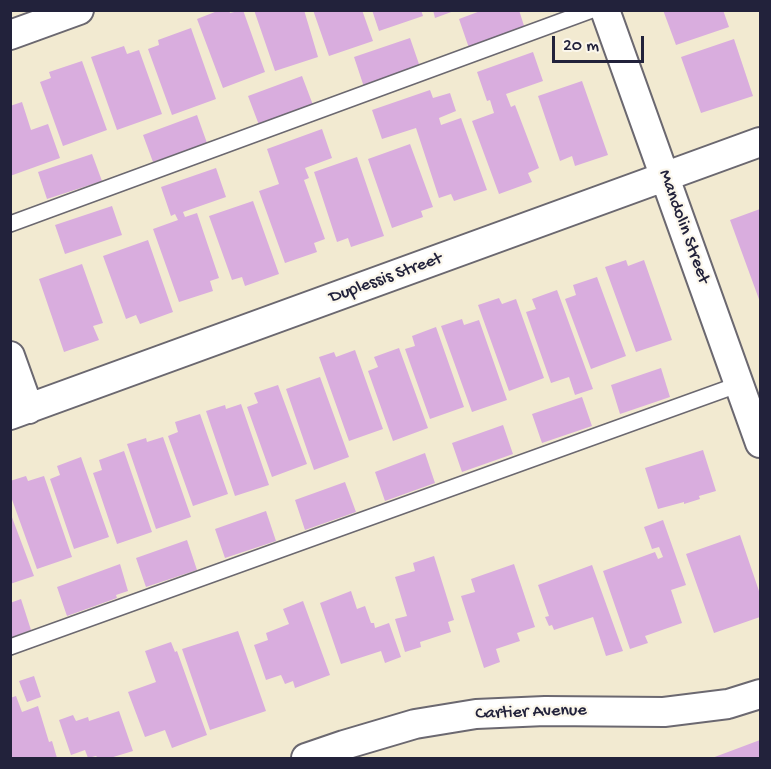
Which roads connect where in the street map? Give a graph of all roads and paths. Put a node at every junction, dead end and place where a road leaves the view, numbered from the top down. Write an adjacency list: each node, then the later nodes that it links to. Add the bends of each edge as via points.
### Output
1 (79, 10): 4 (street)
2 (592, 10): 7 (lane)
3 (605, 10): 6 (street, Mandolin Street)
4 (10, 35)
5 (760, 142): 6 (street, Duplessis Street)
6 (666, 177): 9 (street, Mandolin Street); 10 (street, Duplessis Street)
7 (10, 224)
8 (10, 356): 10 (street)
9 (740, 384): 11 (street, Mandolin Street); 12 (lane)
10 (20, 412)
11 (760, 443)
12 (10, 647)
13 (760, 694): 14 (street, Cartier Avenue, via 728,704 664,712 476,714 414,724)
14 (306, 759)

